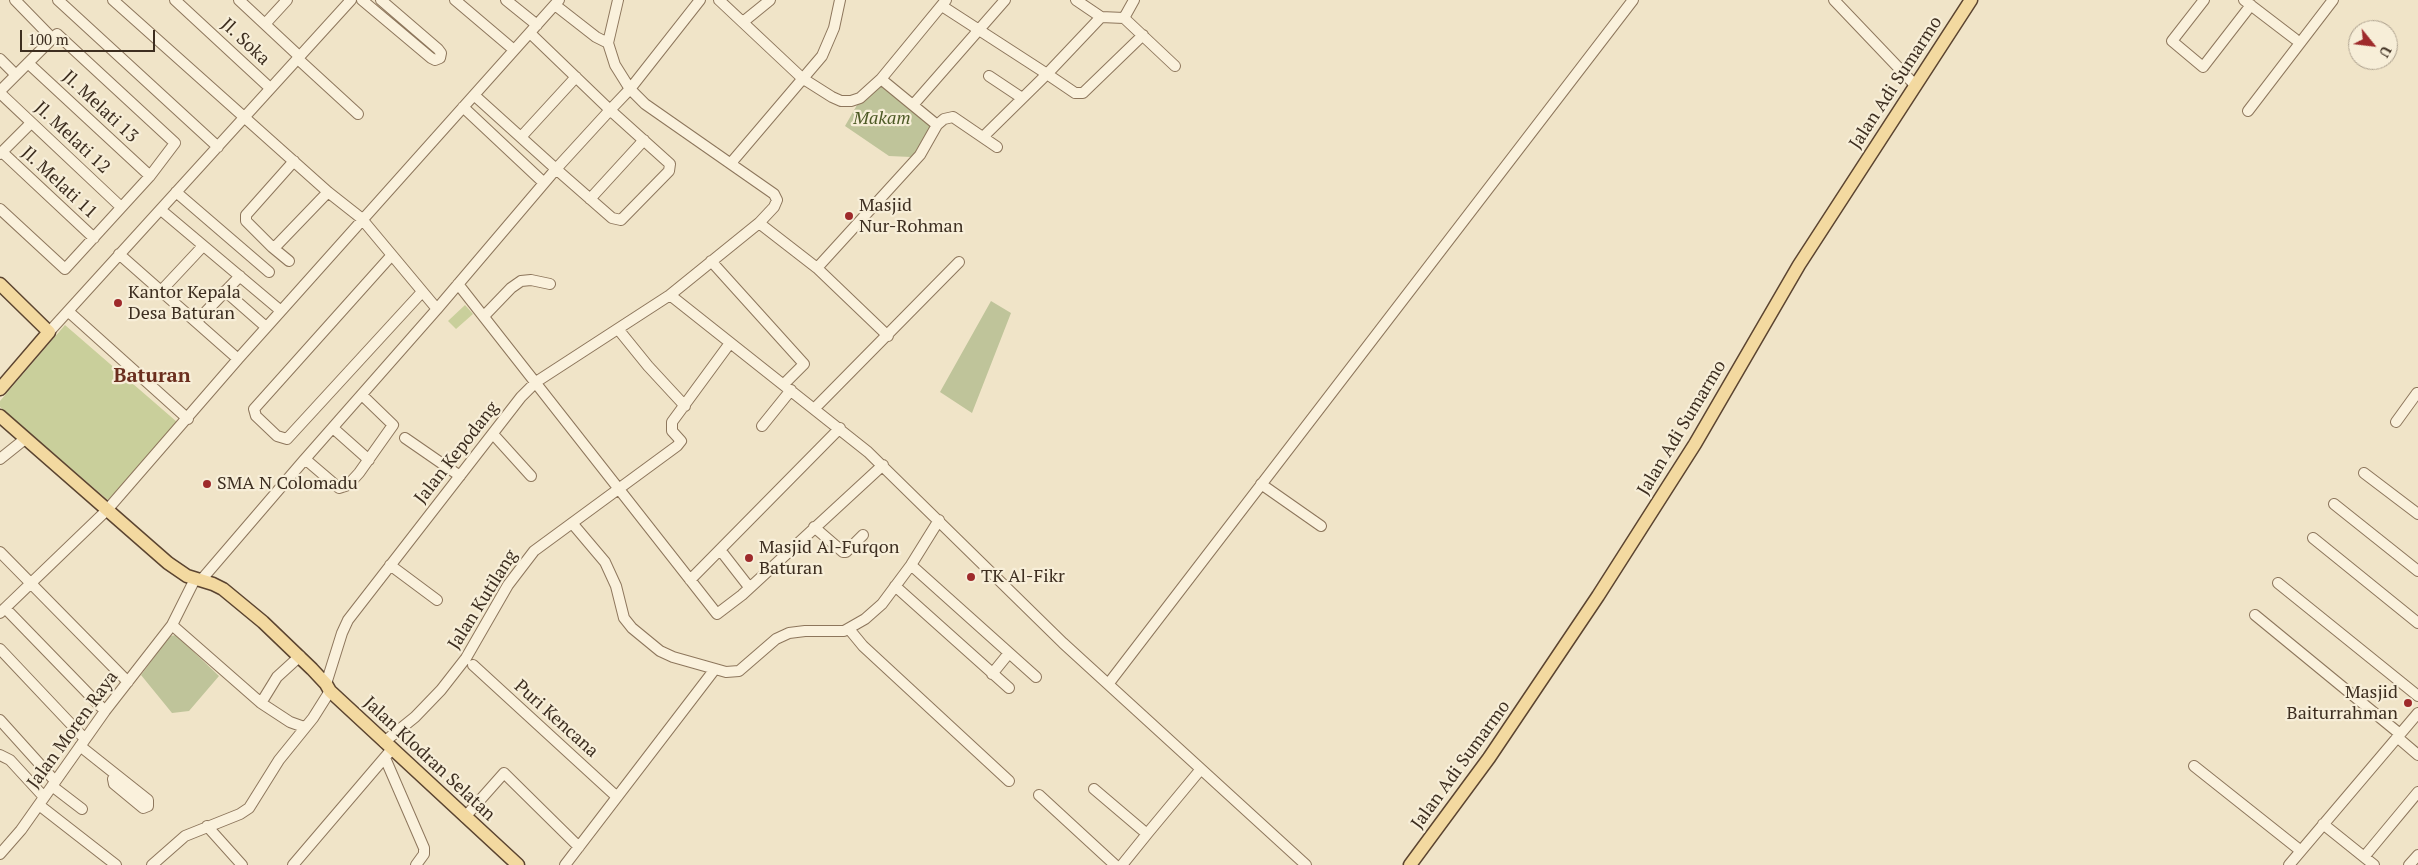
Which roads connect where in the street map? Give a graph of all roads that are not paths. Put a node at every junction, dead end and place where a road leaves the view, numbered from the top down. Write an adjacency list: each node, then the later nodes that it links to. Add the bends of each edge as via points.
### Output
1 (15, 0): 37 (street)
2 (58, 0): 69 (street)
3 (113, 0): 63 (street)
4 (175, 0): 53 (street, Jl. Soka)
5 (239, 0): 31 (street)
6 (287, 0): 31 (street)
7 (352, 0): 43 (street)
8 (362, 0): 38 (street)
9 (380, 0): 33 (street)
10 (455, 0): 41 (street)
11 (506, 0): 32 (street)
12 (618, 0): 40 (street)
13 (700, 0): 54 (street, Jalan Moren Raya)
14 (719, 0): 30 (street)
15 (770, 0): 30 (street)
16 (840, 0): 50 (street, via 831,38 822,56)
17 (1005, 0): 34 (street)
18 (1076, 0): 28 (street)
19 (1134, 0): 29 (street)
20 (1633, 0): 137 (street)
21 (1834, 0): 52 (street)
22 (1971, 0): 52 (main road, Jalan Adi Sumarmo)
23 (2204, 0): 27 (street, via 2172,41 2203,67)
24 (2333, 0): 61 (street)
25 (557, 2): 32 (street); 40 (street, via 596,37)
26 (944, 3): 34 (street); 51 (street)
27 (2248, 3): 39 (street)
28 (1101, 17): 29 (street); 47 (street)
29 (1124, 18): 36 (street)
30 (743, 22): 50 (street)
31 (265, 24): 43 (street)
32 (537, 25): 35 (street)
33 (413, 29): 38 (street); 38 (street, via 441,52 440,58 431,58)
34 (978, 32): 47 (street); 58 (street)
35 (530, 33): 41 (street); 49 (street)
36 (1143, 35): 45 (street); 47 (street, via 1083,93 1075,92)
37 (52, 38): 44 (street); 75 (street, via 58,35 175,142 174,148)
38 (406, 38)
39 (2295, 39)
40 (608, 43): 54 (street, via 615,65)
41 (514, 50): 56 (street)
42 (0, 58): 46 (street)
43 (299, 58): 53 (street); 62 (street)
44 (28, 63): 46 (street); 75 (street, Jl. Melati 13)
45 (1175, 66)
46 (16, 74): 55 (street)
47 (1047, 74): 57 (street)
48 (989, 76): 57 (street)
49 (576, 77): 60 (street); 66 (street)
50 (802, 78): 51 (street, via 832,97 851,101 860,98); 73 (street)
51 (881, 79): 58 (street)
52 (1915, 85): 218 (main road, Jalan Adi Sumarmo, via 1799,264 1695,444 1598,596 1489,758)
53 (270, 88): 63 (street)
54 (630, 89): 60 (street, Jalan Moren Raya); 73 (street, via 645,104)
55 (0, 92): 64 (street, Jl. Melati 12)
56 (474, 94): 59 (street); 66 (street)
57 (1022, 98): 67 (street)
58 (913, 105): 65 (street)
59 (463, 107): 76 (street); 83 (street)
60 (610, 110): 68 (street); 74 (street, Jalan Moren Raya)
61 (2248, 111)
62 (358, 114)
63 (244, 117): 69 (street); 72 (street)
64 (31, 123): 71 (street); 80 (street, Jl. Melati 12)
65 (937, 125): 67 (street, via 953,117); 93 (street, via 920,154)
66 (520, 137): 74 (street)
67 (983, 137): 70 (street)
68 (644, 140): 79 (street); 79 (street, via 670,164 669,171 621,220 612,218)
69 (218, 147): 77 (street)
70 (997, 147)
71 (1, 153): 85 (street, Jl. Melati 11)
72 (294, 161): 78 (street); 87 (street, via 246,215 246,221)
73 (731, 163): 84 (street, Jalan Kepodang, via 774,194 777,200)
74 (556, 169): 76 (street, Jalan Moren Raya); 79 (street)
75 (150, 176): 80 (street)
76 (544, 183): 97 (street, Jalan Moren Raya)
77 (176, 192): 82 (street); 94 (street)
78 (328, 192): 83 (street); 87 (street)
79 (590, 199)
80 (121, 207): 85 (street)
81 (0, 209): 85 (street, via 66,269)
82 (160, 210): 86 (street); 88 (street)
83 (361, 218): 89 (street); 104 (street)
84 (759, 223): 91 (street, Jalan Kepodang); 93 (street)
85 (94, 238)
86 (203, 246): 95 (street); 100 (street)
87 (272, 247): 90 (street)
88 (119, 254): 100 (street); 105 (street)
89 (391, 256): 101 (street); 101 (street, via 254,409 256,416 277,436 286,439)
90 (289, 261)
91 (711, 262): 102 (street, Jalan Kepodang); 115 (street, via 804,364)
92 (960, 262): 111 (street)
93 (817, 268): 111 (street)
94 (268, 272)
95 (240, 276): 99 (street); 104 (street)
96 (0, 284): 110 (main road)
97 (458, 284): 103 (street, Jalan Moren Raya); 106 (street)
98 (550, 284): 106 (street, via 531,280 521,282)
99 (225, 291): 107 (street); 108 (street)
100 (160, 292): 107 (street)
101 (422, 292): 103 (street)
102 (670, 294): 109 (street, Jalan Kepodang); 112 (street)
103 (437, 309): 118 (street, Jalan Moren Raya)
104 (281, 311): 108 (street)
105 (69, 312): 110 (street); 122 (street)
106 (482, 312): 114 (street)
107 (196, 322): 113 (street)
108 (266, 327): 113 (street)
109 (618, 329): 114 (street, Jalan Kepodang); 119 (street)
110 (49, 332): 116 (main road)
111 (888, 336): 120 (street)
112 (730, 343): 115 (street); 119 (street)
113 (238, 359): 122 (street)
114 (536, 382): 127 (street, Jalan Kepodang); 138 (street)
115 (788, 387): 120 (street); 124 (street)
116 (0, 389)
117 (2418, 393): 123 (street)
118 (362, 395): 125 (street, Jalan Moren Raya); 132 (street, via 393,425)
119 (686, 406): 138 (street, Jalan Kutilang, via 671,427 680,440 677,446)
120 (815, 408): 126 (street)
121 (0, 416): 128 (main road, Jalan Klodran Selatan)
122 (188, 419): 140 (street)
123 (2396, 422)
124 (762, 426)
125 (332, 428): 131 (street, Jalan Moren Raya); 132 (street)
126 (840, 428): 133 (street); 148 (street)
127 (493, 434): 135 (street, Jalan Kepodang); 136 (street)
128 (25, 438): 130 (street); 140 (main road, Jalan Klodran Selatan)
129 (405, 438): 135 (street)
130 (0, 459)
131 (305, 459): 132 (street, via 342,488); 153 (street, Jalan Moren Raya)
132 (369, 460)
133 (883, 465): 142 (street); 145 (street)
134 (2364, 473): 141 (street)
135 (460, 476): 150 (street, Jalan Kepodang)
136 (532, 476)
137 (1261, 484): 144 (street); 174 (street)
138 (619, 487): 143 (street, Jalan Kutilang); 154 (street)
139 (2334, 504): 152 (street)
140 (107, 510): 153 (main road, Jalan Klodran Selatan, via 168,564); 155 (street)
141 (2418, 514)
142 (939, 520): 151 (street); 174 (street, via 988,571)
143 (572, 523): 169 (street, via 608,567 624,618 632,628 672,657); 184 (street, Jalan Kutilang, via 524,562 466,658)
144 (1321, 526)
145 (814, 527): 146 (street, via 843,552); 158 (street)
146 (863, 535)
147 (2313, 538): 162 (street)
148 (721, 551): 154 (street); 158 (street)
149 (0, 552): 155 (street)
150 (390, 565): 159 (street); 172 (street, Jalan Kepodang, via 345,626)
151 (911, 565): 157 (street); 166 (street)
152 (2418, 571)
153 (198, 579): 163 (street, Jalan Moren Raya); 167 (main road, Jalan Klodran Selatan, via 224,589)
154 (690, 580): 158 (street, via 717,614)
155 (32, 583): 160 (street); 173 (street)
156 (2278, 583): 176 (street)
157 (894, 586): 164 (street, via 875,612); 170 (street)
158 (750, 587)
159 (437, 600)
160 (2, 610): 178 (street)
161 (2255, 615): 182 (street)
162 (2418, 623)
163 (172, 625): 173 (street, Jalan Moren Raya); 177 (street)
164 (849, 629): 169 (street, via 789,634 764,649 740,671); 190 (street, via 863,646)
165 (0, 649): 183 (street)
166 (1009, 653): 170 (street); 171 (street)
167 (300, 656): 172 (main road, Jalan Klodran Selatan); 177 (street, via 277,677)
168 (473, 665): 195 (street, Puri Kencana)
169 (715, 669): 195 (street)
170 (992, 674): 175 (street)
171 (1036, 677)
172 (322, 680): 181 (street, Jalan Kepodang); 184 (main road, Jalan Klodran Selatan)
173 (128, 682): 178 (street, Jalan Moren Raya)
174 (1109, 683): 188 (street)
175 (1009, 688)
176 (2418, 696)
177 (261, 703): 181 (street)
178 (105, 711): 183 (street, Jalan Moren Raya)
179 (2418, 713): 182 (street)
180 (0, 720): 191 (street)
181 (298, 725): 200 (street, Jalan Kepodang, via 249,808)
182 (2399, 735): 186 (street); 199 (street)
183 (83, 742): 189 (street); 191 (street, Jalan Moren Raya)
184 (387, 750): 198 (main road, Jalan Klodran Selatan); 211 (street, Jalan Kutilang); 212 (street, via 424,848)
185 (0, 755): 196 (street, via 10,760)
186 (2418, 755)
187 (2194, 766): 203 (street)
188 (1201, 769): 201 (street); 217 (street)
189 (119, 778)
190 (1009, 781)
191 (53, 783): 196 (street, Jalan Moren Raya); 197 (street)
192 (1094, 789): 201 (street)
193 (2418, 792): 206 (street)
194 (1039, 794): 215 (street)
195 (617, 797): 202 (street)
196 (42, 801): 204 (street, Jalan Moren Raya); 207 (street)
197 (82, 809)
198 (465, 817): 202 (street, via 504,773); 213 (main road, Jalan Klodran Selatan)
199 (2324, 824): 203 (street); 206 (street)
200 (207, 826): 209 (street, Jalan Kepodang, via 185,836); 210 (street)
201 (1147, 834): 216 (street)
202 (579, 846): 214 (street)
203 (2300, 851): 208 (street)
204 (0, 854)
205 (2418, 855): 220 (street)
206 (2364, 857): 219 (street)
207 (108, 859)
208 (2291, 864)
209 (152, 865)
210 (242, 865)
211 (293, 865)
212 (416, 865)
213 (518, 865)
214 (565, 865)
215 (1116, 865)
216 (1122, 865)
217 (1306, 865)
218 (1410, 865)
219 (2374, 865)
220 (2409, 865)

